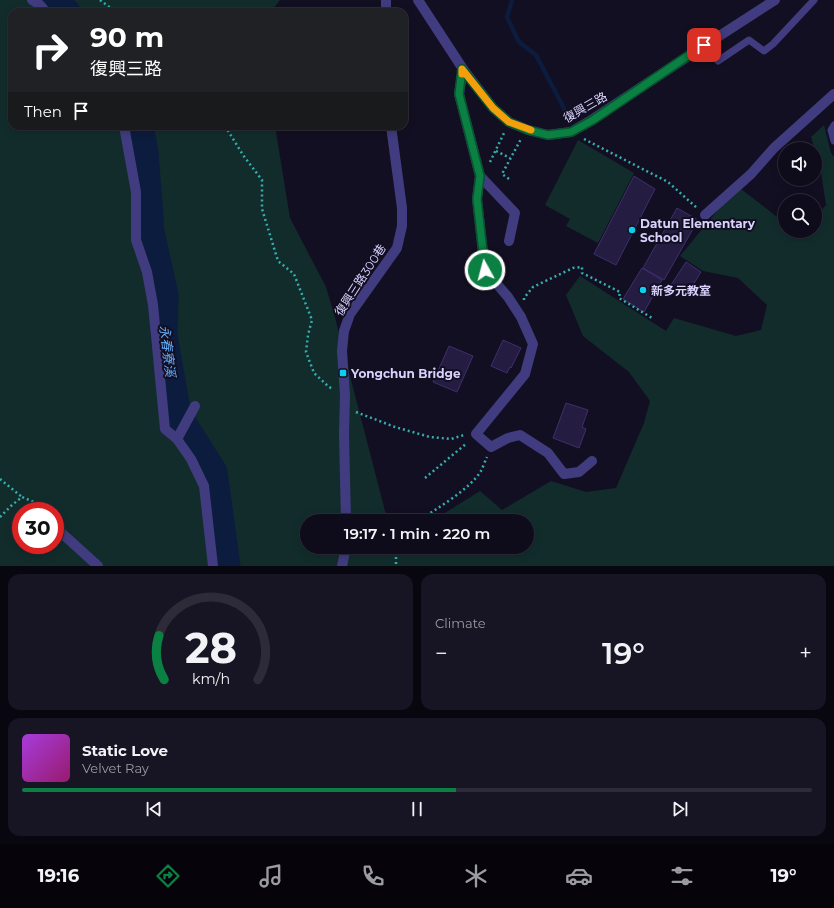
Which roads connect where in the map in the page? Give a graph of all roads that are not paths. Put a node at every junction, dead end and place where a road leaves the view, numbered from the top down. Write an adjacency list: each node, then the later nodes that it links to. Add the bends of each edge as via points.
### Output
1 (32, 0): 5 (street)
2 (418, 0): 7 (street, 復興三路)
3 (775, 0): 7 (street, 復興三路, via 571,132 548,135 509,122 493,108)
4 (814, 0): 6 (lane, via 764,51 748,40)
5 (43, 8)
6 (718, 61)
7 (462, 69): 13 (street, via 459,94)
8 (834, 94): 14 (street)
9 (834, 124): 12 (lane, via 831,130)
10 (125, 130): 17 (street, via 136,192 136,240 147,272 153,305 166,429)
11 (392, 130): 19 (street, 復興三路300巷, via 402,208 402,226 397,248 350,314 344,331 342,351)
12 (834, 141)
13 (480, 176): 15 (street, via 515,213); 18 (street, via 477,199 485,270 521,317 533,344 525,374 476,434 491,447 520,435 548,453 564,474 579,472)
14 (705, 215)
15 (509, 241)
16 (195, 406): 17 (street)
17 (177, 439): 23 (street, via 191,459 204,486)
18 (592, 461)
19 (346, 514)
20 (64, 535): 22 (street)
21 (345, 554): 24 (street)
22 (98, 566)
23 (212, 566)
24 (342, 566)

